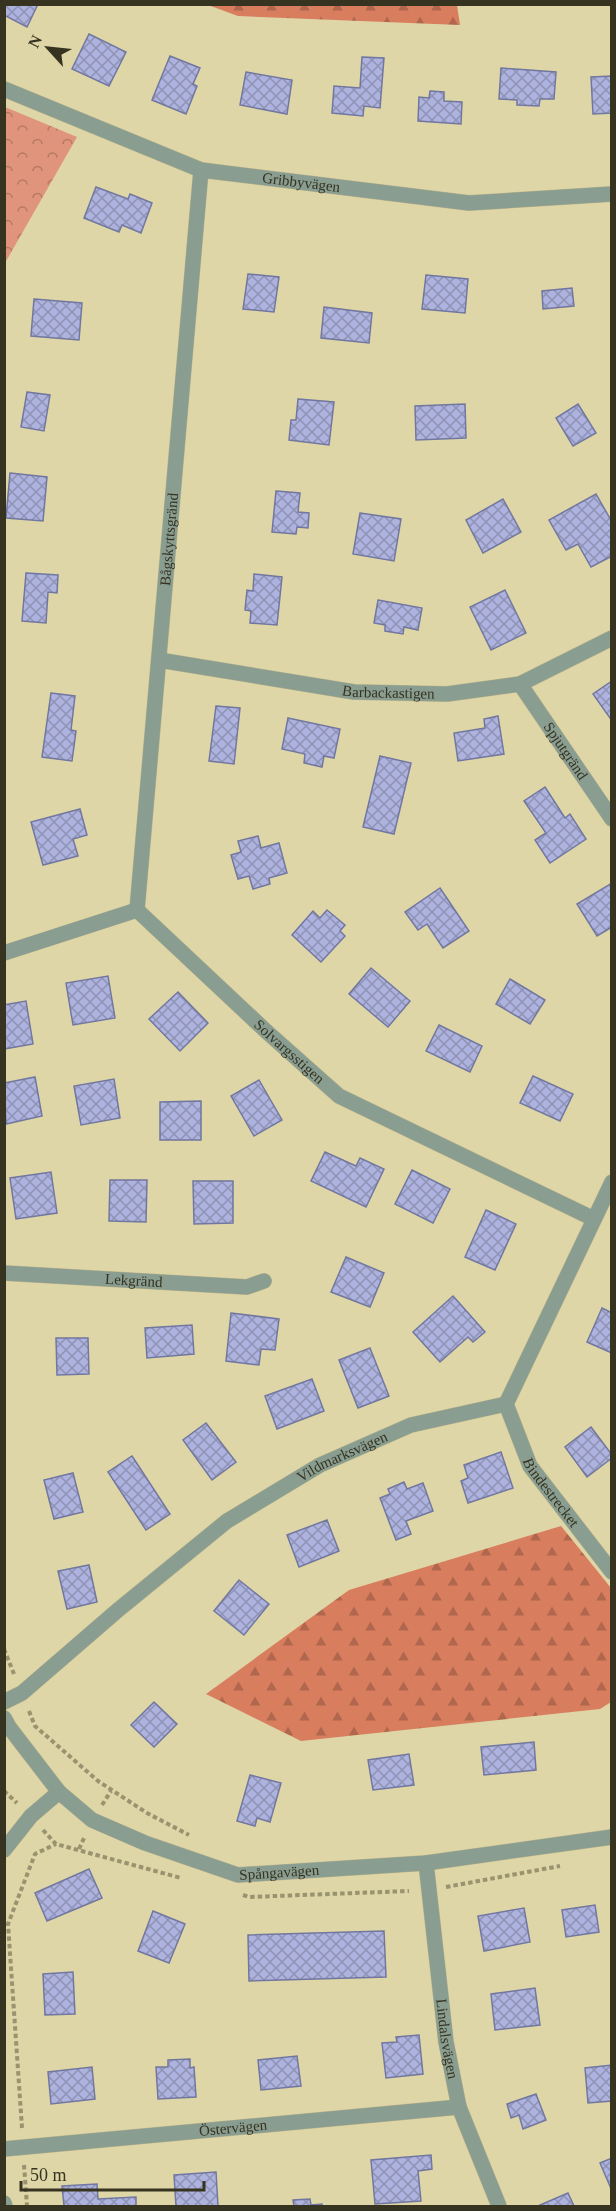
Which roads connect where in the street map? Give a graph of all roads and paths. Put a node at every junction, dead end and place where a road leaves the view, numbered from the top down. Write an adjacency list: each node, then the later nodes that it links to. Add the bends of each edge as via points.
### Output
1 (4, 89): 2 (street, Gribbyvägen)
2 (201, 170): 3 (street, Gribbyvägen, via 469,203); 5 (street, Bågskyttsgränd)
3 (612, 194)
4 (612, 638): 6 (street, Barbackastigen)
5 (159, 660): 6 (street, Barbackastigen, via 354,692 447,694); 8 (street, Bågskyttsgränd)
6 (520, 684): 7 (street, Spjutgränd)
7 (612, 819)
8 (137, 910): 9 (street); 11 (street, Solvargsstigen, via 339,1096)
9 (4, 953)
10 (612, 1182): 11 (street)
11 (594, 1219): 14 (street)
12 (4, 1273): 13 (street, Lekgränd, via 247,1287)
13 (264, 1281)
14 (506, 1404): 15 (street, Bindestrecket, via 530,1466); 17 (street, Vildmarksvägen, via 411,1425 320,1465 227,1521)
15 (612, 1572)
16 (4, 1649): 17 (path)
17 (22, 1693): 18 (street, Vildmarksvägen); 22 (path, via 35,1726 98,1781)
18 (4, 1701)
19 (4, 1718): 20 (street, Spångavägen)
20 (59, 1792): 24 (street, via 31,1815); 25 (street, Spångavägen, via 92,1820 238,1875)
21 (612, 1837): 25 (street, Spångavägen)
22 (199, 1841)
23 (56, 1844): 27 (path, via 35,1854 8,1924)
24 (4, 1850)
25 (426, 1863): 26 (street, Lindalsvägen, via 447,2042)
26 (459, 2107): 27 (street, Östervägen); 30 (street, Lindalsvägen)
27 (23, 2146): 28 (street, Östervägen); 29 (path)
28 (4, 2149)
29 (27, 2206)
30 (499, 2206)

